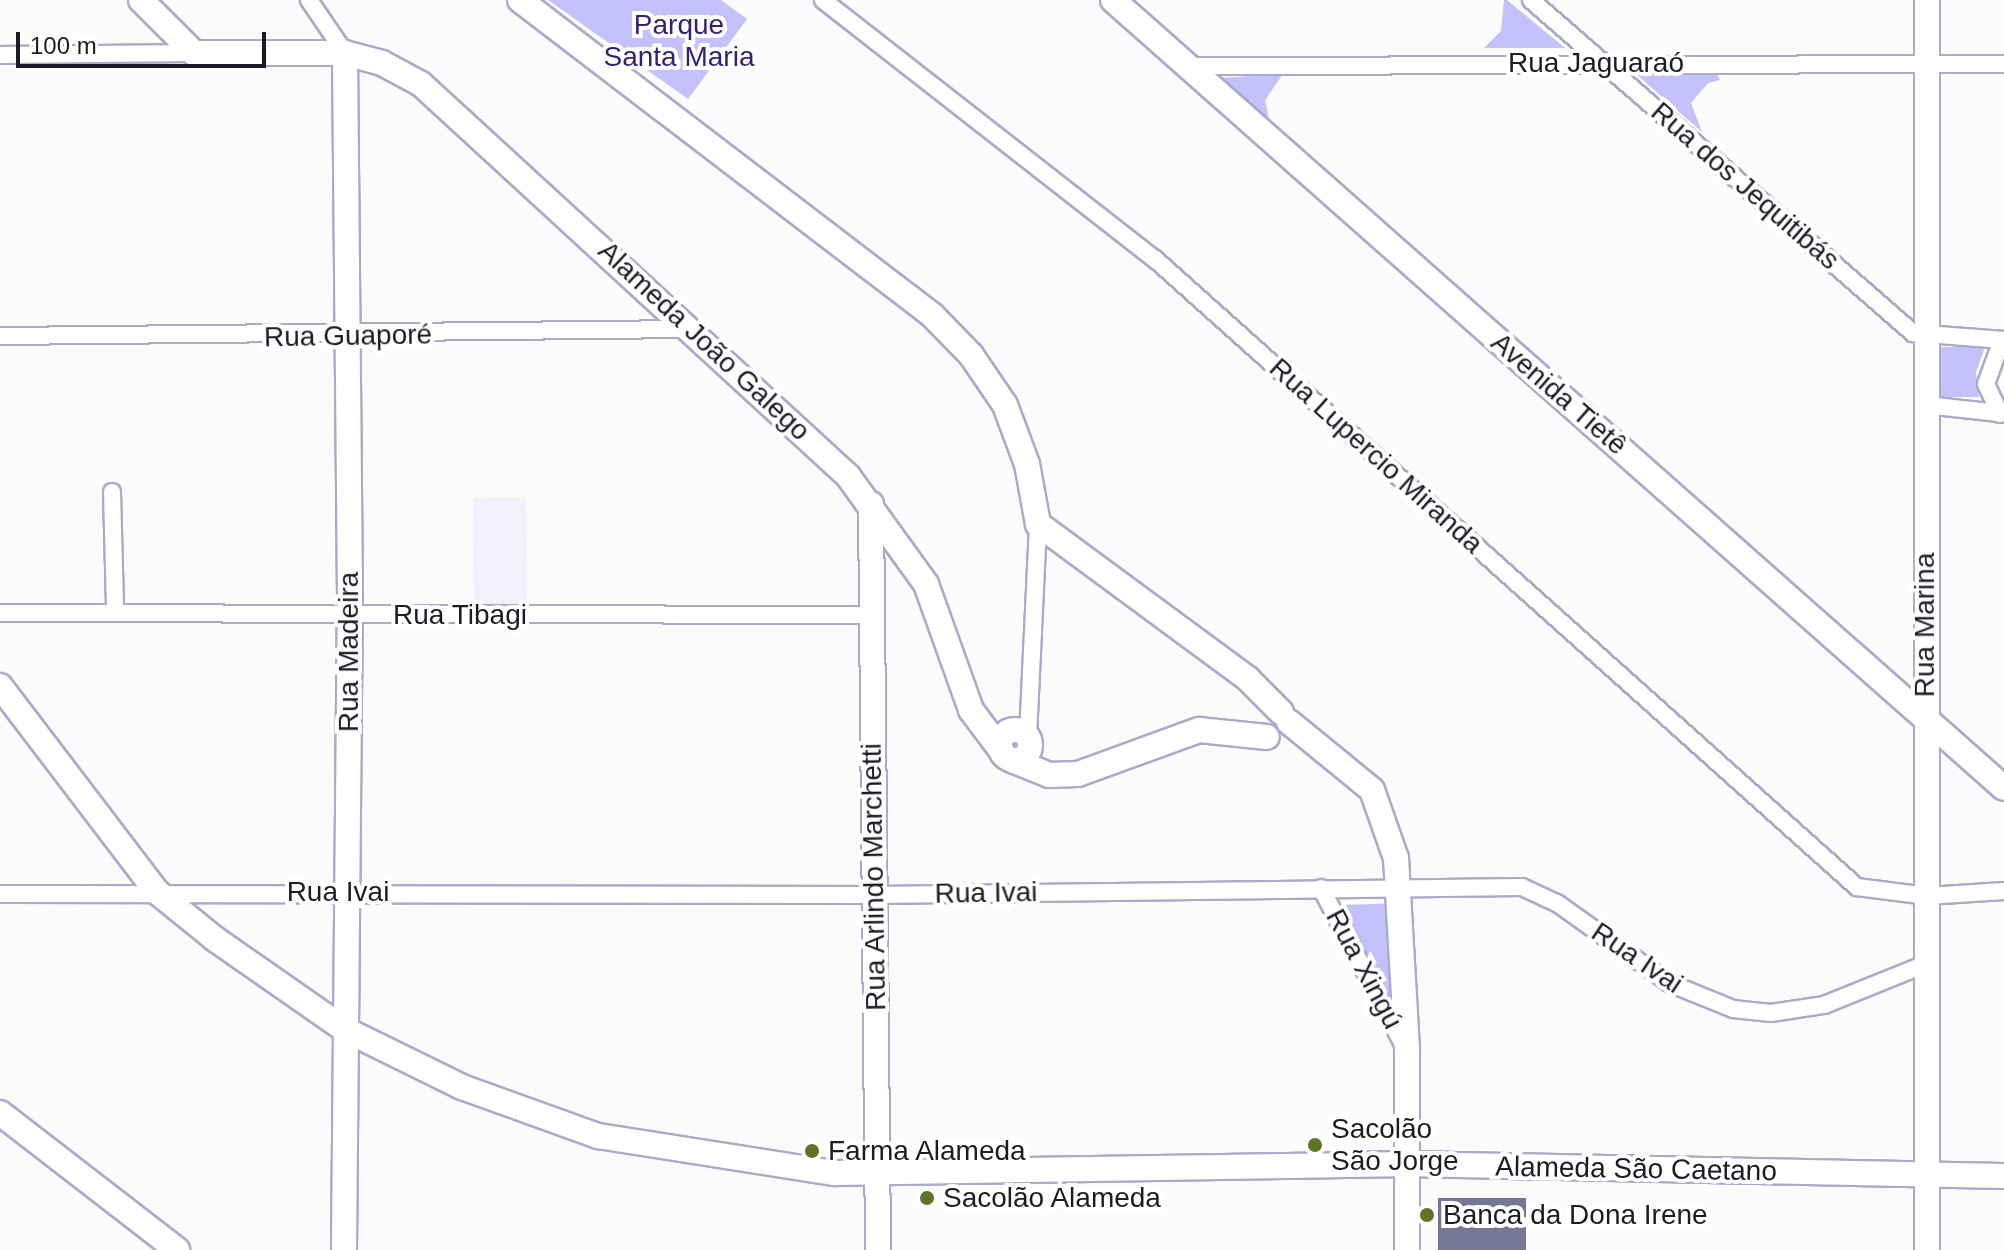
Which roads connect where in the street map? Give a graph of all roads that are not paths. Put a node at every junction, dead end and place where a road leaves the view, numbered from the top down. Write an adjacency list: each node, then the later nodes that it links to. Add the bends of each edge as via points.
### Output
1 (141, 0): 8 (street)
2 (309, 0): 9 (street)
3 (520, 0): 24 (street, via 881,273 953,336 1005,405 1027,464)
4 (823, 0): 41 (street, Rua Lupercio Miranda, via 1155,259 1857,887)
5 (1113, 0): 14 (street, Avenida Tietê)
6 (1531, 0): 11 (street, Rua dos Jequitibás)
7 (1927, 0): 12 (street, Rua Marina)
8 (194, 53): 9 (street, Alameda João Galego); 10 (street)
9 (345, 53): 15 (street, Alameda João Galego, via 382,63 421,84); 17 (street, Rua Madeira)
10 (0, 55)
11 (1604, 63): 12 (street, Rua Jaguaraó); 14 (street, Rua Jaguaraó); 18 (street, Rua dos Jequitibás)
12 (1927, 64): 13 (street, Rua Jaguaraó); 18 (street, Rua Marina)
13 (2004, 64)
14 (1187, 66): 30 (street, Avenida Tietê)
15 (695, 329): 17 (street, Rua Guaporé); 23 (street, Alameda João Galego)
16 (0, 336): 17 (street, Rua Guaporé)
17 (347, 337): 27 (street, Rua Madeira)
18 (1925, 338): 19 (street); 20 (street, Rua Marina)
19 (2003, 340): 21 (street, via 1986,384)
20 (1926, 405): 21 (street, via 1981,406); 30 (street, Rua Marina)
21 (2002, 415)
22 (112, 492): 25 (street)
23 (871, 504): 28 (street, Rua Arlindo Marchetti); 32 (street, Alameda João Galego, via 926,584 971,710)
24 (1038, 524): 31 (street, via 1247,678); 32 (street, via 1032,705)
25 (115, 610): 26 (street, Rua Tibagi); 27 (street, Rua Tibagi)
26 (0, 613)
27 (350, 615): 28 (street, Rua Tibagi); 38 (street, Rua Madeira)
28 (872, 615): 40 (street, Rua Arlindo Marchetti)
29 (0, 686): 37 (street, Alameda São Caetano)
30 (1924, 717): 33 (street, Avenida Tietê); 41 (street, Rua Marina)
31 (1274, 724): 32 (street, via 1181,734 1078,774 1049,775); 35 (street, via 1316,745 1372,790 1390,833)
32 (1016, 741)
33 (2004, 788)
34 (1321, 888): 35 (street, Rua Ivai); 40 (street, Rua Ivai); 44 (street, Rua Xingú)
35 (1401, 891): 42 (street, Rua Ivai, via 1495,887 1541,893 1669,983 1733,1009 1771,1013 1824,1005); 44 (street, Rua Xingú)
36 (2004, 891): 41 (street, Rua Lupercio Miranda)
37 (157, 892): 38 (street, Rua Ivai); 39 (street, Rua Ivai); 43 (street, Alameda São Caetano)
38 (348, 892): 40 (street, Rua Ivai); 43 (street, Rua Madeira)
39 (0, 894)
40 (875, 895): 47 (street, Rua Arlindo Marchetti)
41 (1927, 896): 42 (street, Rua Marina)
42 (1928, 963): 48 (street, Rua Marina)
43 (344, 1029): 47 (street, Alameda São Caetano, via 462,1087 598,1136 763,1164); 51 (street, Rua Madeira)
44 (1407, 1051): 46 (street, Rua Xingú)
45 (0, 1113): 50 (street)
46 (1408, 1164): 47 (street, Alameda São Caetano); 48 (street, Alameda São Caetano); 53 (street, Rua Xingú)
47 (878, 1174): 52 (street, Rua Arlindo Marchetti)
48 (1927, 1176): 49 (street, Alameda São Caetano); 54 (street, Rua Marina)
49 (2004, 1176)
50 (177, 1250)
51 (344, 1250)
52 (878, 1250)
53 (1407, 1250)
54 (1927, 1250)

